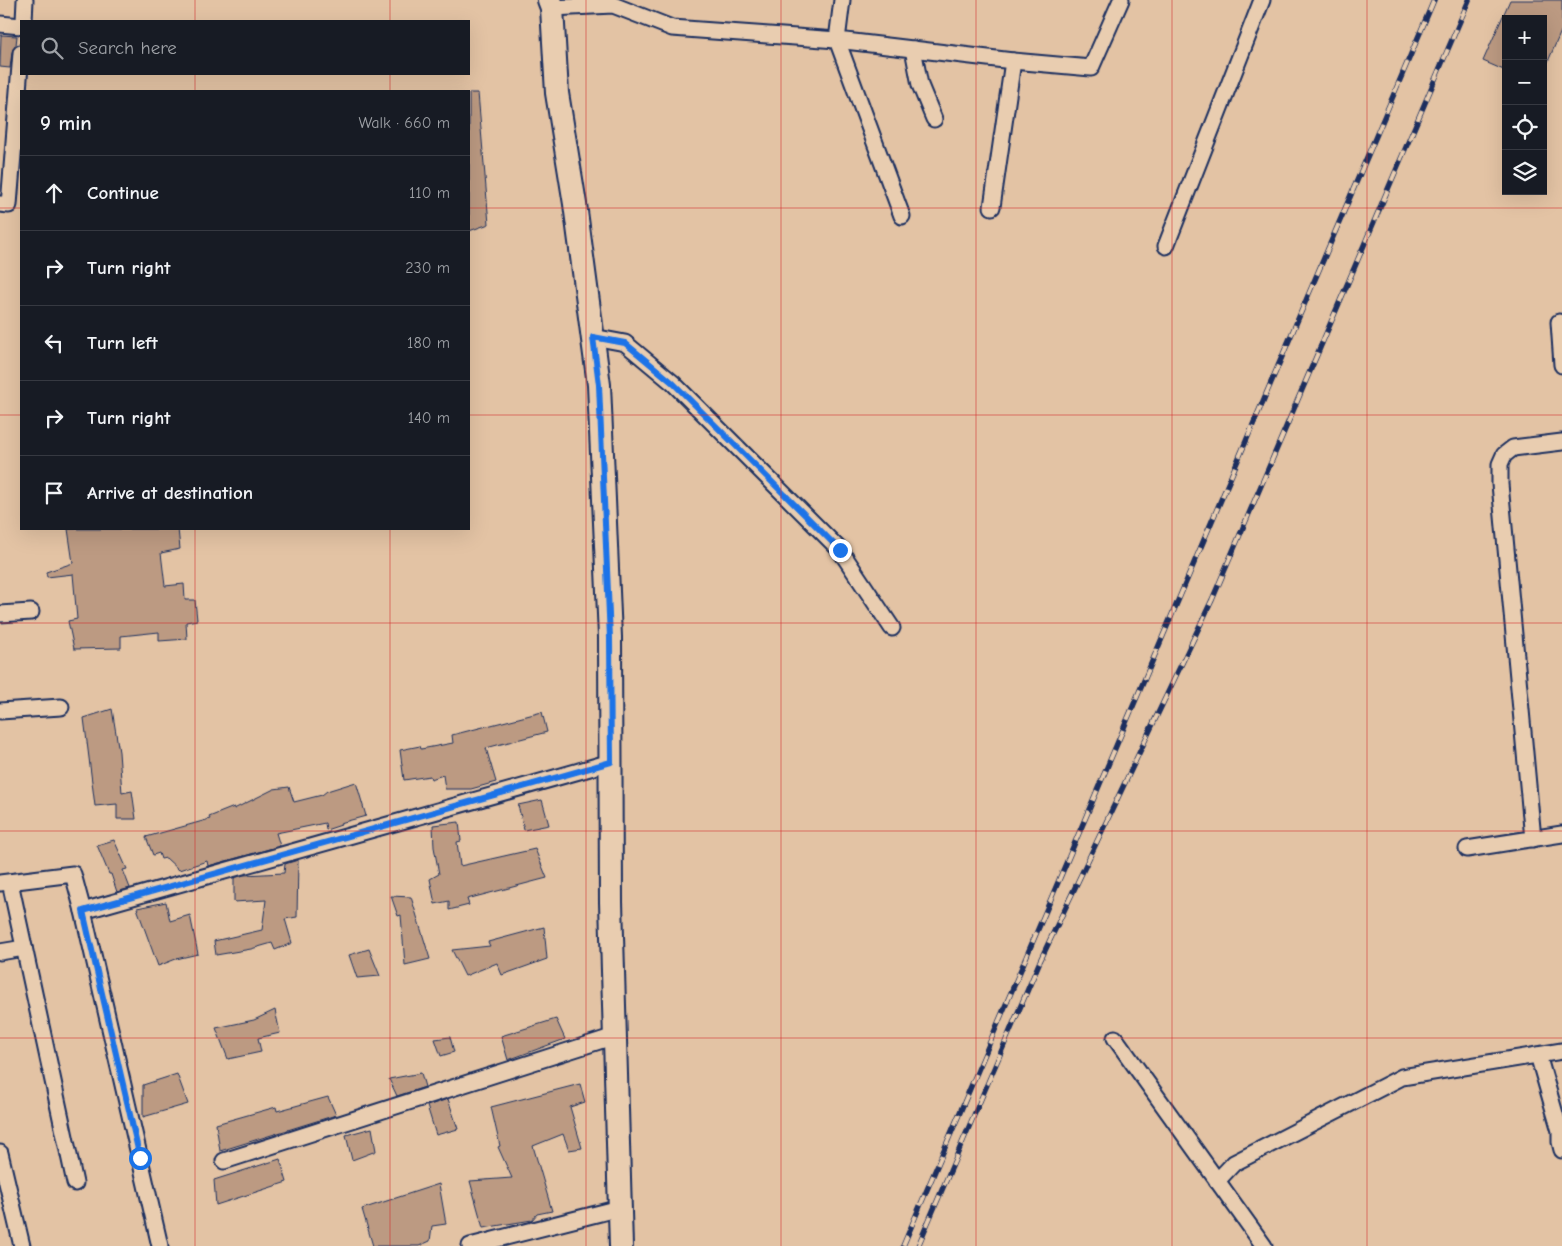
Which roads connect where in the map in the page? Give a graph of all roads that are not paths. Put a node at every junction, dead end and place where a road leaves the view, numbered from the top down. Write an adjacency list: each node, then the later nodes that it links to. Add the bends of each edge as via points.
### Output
1 (26, 0): 6 (street)
2 (842, 0): 9 (street)
3 (1120, 0): 11 (street, via 1091,68)
4 (1262, 0): 17 (street)
5 (550, 4): 9 (street, via 613,5 672,28); 19 (main road, via 556,93)
6 (24, 20)
7 (0, 24): 8 (street)
8 (20, 26)
9 (837, 40): 10 (street); 16 (street)
10 (913, 49): 11 (street); 13 (street, via 920,85)
11 (1013, 61): 15 (street)
12 (20, 66): 14 (street, via 9,205)
13 (934, 120)
14 (0, 204)
15 (992, 207)
16 (902, 216)
17 (1166, 246)
18 (1559, 322): 20 (street)
19 (593, 337): 24 (street, via 625,343 673,383 840,550); 27 (main road, via 599,385 610,628)
20 (1562, 365)
21 (1562, 442): 29 (street, via 1512,448 1500,464)
22 (31, 612): 23 (street)
23 (0, 614)
24 (892, 628)
25 (61, 707): 26 (street)
26 (0, 711)
27 (611, 762): 32 (street); 35 (main road)
28 (1562, 834): 29 (street)
29 (1533, 839): 30 (street)
30 (1467, 849)
31 (5, 882): 32 (street, via 73,874); 33 (street)
32 (83, 911): 46 (street)
33 (24, 948): 34 (street); 43 (street)
34 (0, 952)
35 (615, 1036): 41 (street); 44 (main road)
36 (1116, 1038): 42 (street)
37 (1562, 1051): 38 (street)
38 (1538, 1055): 39 (street, via 1560,1131); 42 (street, via 1402,1077 1234,1163)
39 (1562, 1150)
40 (0, 1153): 45 (street)
41 (224, 1161)
42 (1217, 1181): 49 (street)
43 (74, 1183)
44 (620, 1208): 47 (street); 48 (main road)
45 (22, 1246)
46 (160, 1246)
47 (470, 1246)
48 (621, 1246)
49 (1264, 1246)

